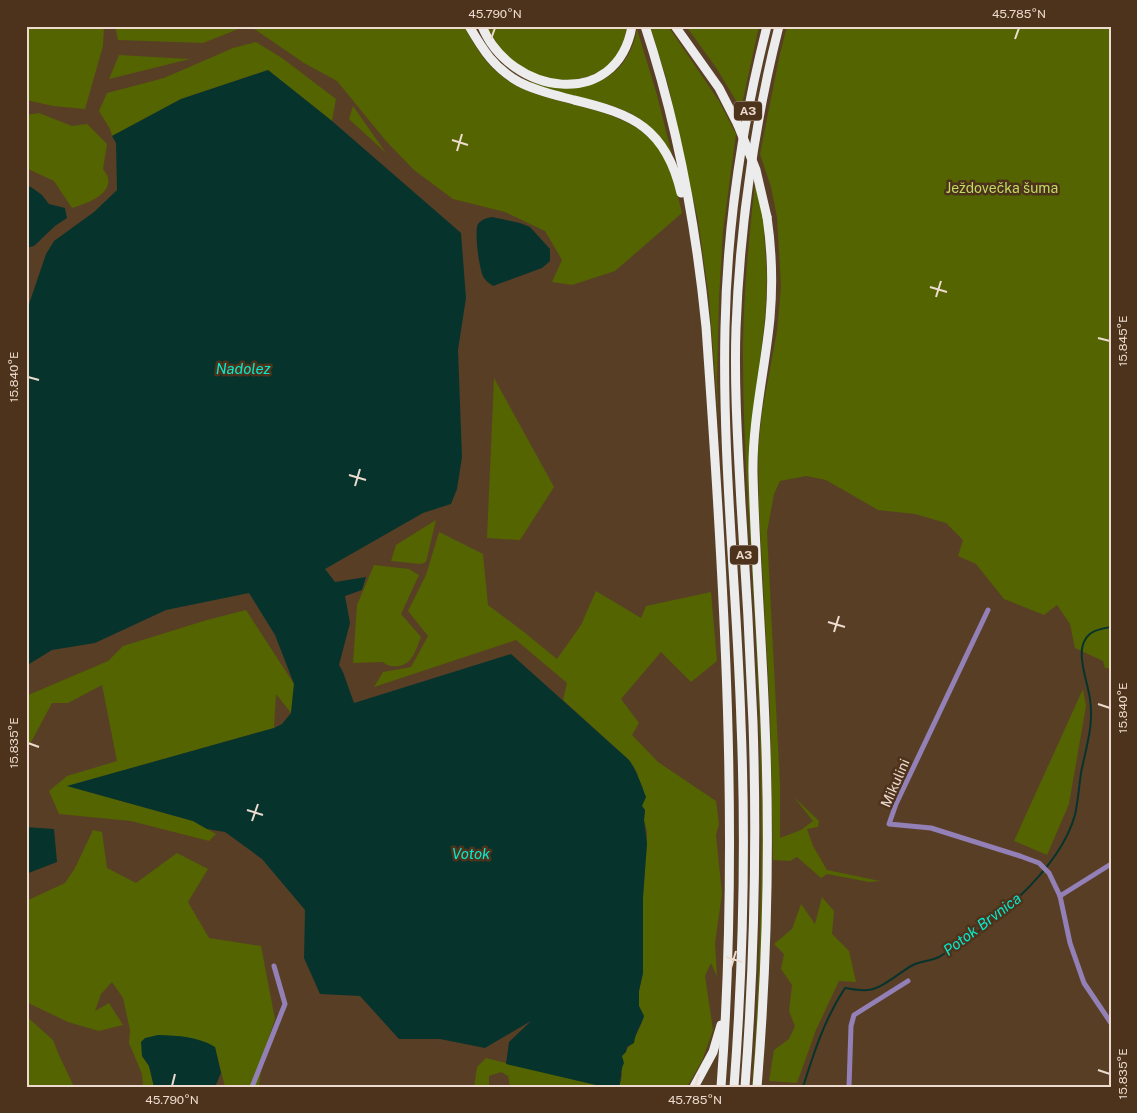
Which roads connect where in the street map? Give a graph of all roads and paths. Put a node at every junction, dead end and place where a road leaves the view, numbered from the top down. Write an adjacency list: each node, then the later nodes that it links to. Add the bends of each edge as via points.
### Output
1 (468, 26): 10 (highway, via 490,60 520,83 619,112 642,125 672,163 687,224)
2 (482, 26): 3 (highway, via 499,55 517,70 542,81 564,84 586,82 615,66 628,46)
3 (632, 26)
4 (645, 26): 10 (highway, via 665,94)
5 (675, 26): 9 (highway)
6 (682, 26): 9 (highway)
7 (767, 26): 21 (highway, A3, via 742,147 732,224 725,326 728,469 743,791 742,954)
8 (779, 26): 22 (highway, A3, via 755,133 744,220 736,330 736,398 755,789 752,969)
9 (688, 44): 23 (highway, bridge, via 738,125 756,170 767,217 772,277 753,472 767,788 765,960)
10 (694, 233): 16 (highway, via 706,327 726,660 730,791)
11 (988, 610): 13 (street, Mikulini, via 889,824 931,828 1040,863 1049,873)
12 (1111, 864): 13 (street)
13 (1060, 896): 17 (street, via 1070,943 1084,983)
14 (274, 966): 18 (street, via 285,1004)
15 (908, 981): 24 (street, via 854,1015)
16 (727, 990): 19 (highway, via 714,1052); 20 (highway)
17 (1111, 1023)
18 (252, 1087)
19 (694, 1087)
20 (721, 1087)
21 (734, 1087)
22 (745, 1087)
23 (757, 1087)
24 (849, 1087)

